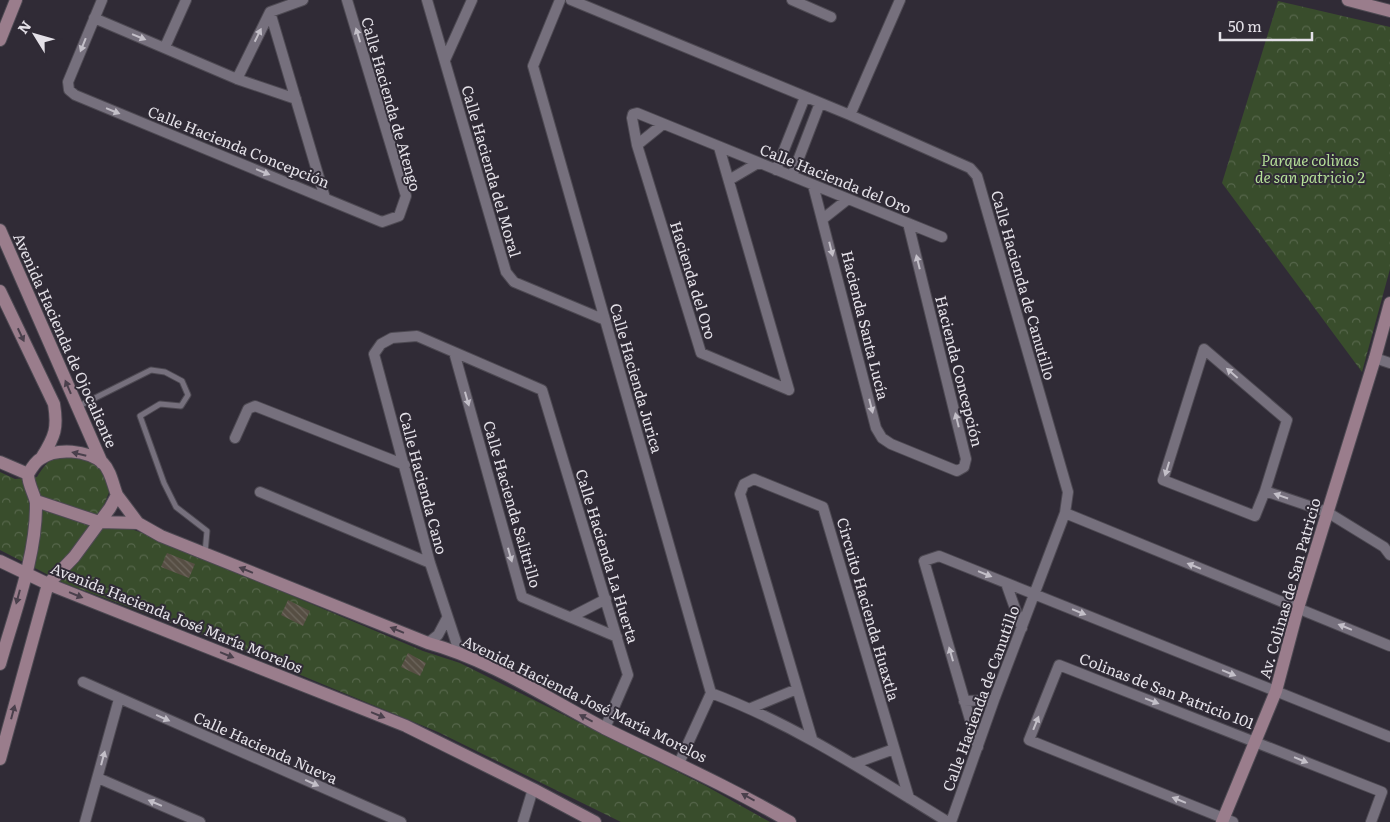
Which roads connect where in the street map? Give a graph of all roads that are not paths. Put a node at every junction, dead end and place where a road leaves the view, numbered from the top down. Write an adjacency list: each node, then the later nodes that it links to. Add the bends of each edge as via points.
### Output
1 (102, 0): 17 (street)
2 (186, 0): 19 (street)
3 (303, 0): 14 (street)
4 (347, 0): 36 (street, Calle Hacienda de Atengo, one-way to 4, via 406,196)
5 (427, 0): 20 (street, Calle Hacienda del Moral)
6 (472, 0): 20 (street)
7 (560, 0): 43 (street, Calle Hacienda Jurica, via 533,66)
8 (571, 0): 22 (street, Calle Hacienda de Canutillo)
9 (792, 0): 13 (street)
10 (900, 0): 25 (street)
11 (1348, 0): 15 (main road)
12 (13, 3): 18 (main road)
13 (808, 3): 16 (street)
14 (270, 12): 21 (street, one-way to 14); 23 (street)
15 (1390, 12)
16 (831, 16)
17 (94, 18): 19 (street, one-way to 19); 34 (street, Calle Hacienda Concepción, one-way to 34, via 68,82 74,96)
18 (0, 40)
19 (165, 47): 21 (street)
20 (445, 60): 43 (street, Calle Hacienda del Moral, via 506,272 514,282)
21 (237, 78): 23 (street)
22 (805, 97): 24 (street, Calle Hacienda de Canutillo); 30 (street)
23 (296, 99): 34 (street)
24 (820, 103): 25 (street, Calle Hacienda de Canutillo); 31 (street)
25 (850, 115): 61 (street, Calle Hacienda de Canutillo, via 970,168 977,176 1068,492)
26 (663, 124): 27 (street); 27 (street, Hacienda del Oro, via 638,113 633,114); 28 (street, Hacienda del Oro)
27 (637, 144): 32 (street, Hacienda del Oro, via 701,354 789,390)
28 (719, 147): 29 (street, Calle Hacienda del Oro); 32 (street, Hacienda del Oro)
29 (758, 162): 30 (street, Calle Hacienda del Oro); 32 (street)
30 (776, 170): 31 (street, Calle Hacienda del Oro)
31 (792, 176): 33 (street, Calle Hacienda del Oro)
32 (729, 180)
33 (814, 185): 35 (street, Calle Hacienda del Oro); 37 (street, Hacienda Santa Lucía)
34 (325, 198): 36 (street, Calle Hacienda Concepción, via 382,222)
35 (848, 199): 37 (street); 38 (street, Calle Hacienda del Oro)
36 (400, 216)
37 (824, 218): 50 (street, Hacienda Santa Lucía, one-way to 50, via 876,428)
38 (908, 223): 40 (street, Calle Hacienda del Oro); 50 (street, Hacienda Concepción, one-way to 38, via 957,471 964,467 966,459)
39 (0, 230): 48 (main road, Avenida Hacienda de Ojocaliente, one-way to 39)
40 (942, 237)
41 (0, 291): 51 (main road, one-way to 51, via 54,404 57,425 52,442)
42 (1390, 303): 44 (main road, Av. Colinas de San Patricio)
43 (605, 320): 85 (street, Calle Hacienda Jurica)
44 (1387, 327): 46 (main road, Av. Colinas de San Patricio)
45 (454, 352): 54 (street, Calle Hacienda Cano, via 417,336 404,336 381,344 374,354); 72 (street, Calle Hacienda La Huerta, via 542,390); 75 (street, Calle Hacienda Salitrillo, one-way to 75, via 522,597)
46 (1375, 358): 47 (street); 60 (main road, Av. Colinas de San Patricio)
47 (1390, 363)
48 (76, 408): 53 (main road, Avenida Hacienda de Ojocaliente); 64 (lane, via 151,370 165,372 182,381 188,395 181,406 160,404 140,416 176,507 207,531)
49 (235, 438): 54 (street, via 248,409 255,406)
50 (882, 438)
51 (42, 457): 53 (main road, Avenida Hacienda de Ojocaliente, one-way to 51, via 81,453 67,451); 55 (main road)
52 (0, 462): 55 (main road)
53 (102, 463): 58 (main road, Avenida Hacienda de Ojocaliente, via 110,473)
54 (404, 465): 67 (street, Calle Hacienda Cano)
55 (28, 474): 59 (main road, via 28,485)
56 (1266, 490): 56 (street, one-way to 56, via 1286,420 1204,349 1164,480 1255,516); 60 (street, one-way to 56)
57 (260, 492): 67 (street)
58 (117, 495): 62 (main road); 63 (main road, Avenida Hacienda José María Morelos)
59 (36, 501): 62 (main road, Avenida Hacienda José María Morelos); 68 (main road, via 31,550)
60 (1327, 512): 65 (street, via 1384,547); 73 (main road, Av. Colinas de San Patricio)
61 (1065, 513): 71 (street, Calle Hacienda de Canutillo); 73 (street, one-way to 61)
62 (99, 522): 63 (main road, Avenida Hacienda José María Morelos); 70 (main road, via 74,557)
63 (138, 523): 64 (main road, Avenida Hacienda José María Morelos, via 160,536)
64 (205, 554): 78 (main road, Avenida Hacienda José María Morelos, one-way to 64)
65 (1390, 555)
66 (0, 561): 68 (main road, Avenida Hacienda José María Morelos)
67 (430, 563): 74 (street, Calle Hacienda Cano)
68 (25, 572): 70 (main road, Avenida Hacienda José María Morelos); 81 (main road, one-way to 81)
69 (1006, 583): 71 (street); 76 (street); 88 (street, one-way to 69, via 924,561 939,556)
70 (48, 584): 96 (main road, one-way to 70); 100 (main road, Avenida Hacienda José María Morelos, one-way to 100, via 406,726)
71 (1034, 593): 76 (street, Calle Hacienda de Canutillo); 84 (street, one-way to 84)
72 (606, 599): 75 (street); 77 (street, Calle Hacienda La Huerta)
73 (1298, 608): 79 (street, one-way to 73); 84 (main road, Av. Colinas de San Patricio)
74 (447, 618): 78 (street, via 438,635); 80 (street, Calle Hacienda Cano)
75 (571, 618): 77 (street, Calle Hacienda Salitrillo)
76 (1022, 628): 87 (street, Calle Hacienda de Canutillo)
77 (617, 637): 90 (street, Calle Hacienda La Huerta, via 628,675)
78 (428, 643): 80 (main road, Avenida Hacienda José María Morelos)
79 (1390, 646)
80 (459, 652): 90 (main road, Avenida Hacienda José María Morelos, one-way to 80)
81 (1, 656)
82 (83, 682): 86 (street, Calle Hacienda Nueva)
83 (797, 689): 89 (street); 92 (street, Circuito Hacienda Huaxtla); 95 (street, Circuito Hacienda Huaxtla, via 740,494 744,484 754,479 823,507)
84 (1276, 691): 91 (street); 93 (main road, Av. Colinas de San Patricio)
85 (711, 693): 89 (street); 97 (street)
86 (119, 698): 99 (street, one-way to 86); 105 (street, Calle Hacienda Nueva, one-way to 105)
87 (994, 700): 88 (street); 94 (street, Calle Hacienda de Canutillo)
88 (964, 701): 94 (street)
89 (751, 708): 92 (street)
90 (605, 728): 97 (main road, Avenida Hacienda José María Morelos)
91 (1390, 737)
92 (812, 739): 98 (street)
93 (1256, 741): 102 (main road, Av. Colinas de San Patricio); 102 (street, Colinas de San Patricio 101, one-way to 93, via 1029,740 1059,664); 110 (street, one-way to 110, via 1382,792)
94 (978, 747): 109 (street, Calle Hacienda de Canutillo)
95 (894, 749): 98 (street); 101 (street, Circuito Hacienda Huaxtla)
96 (0, 759)
97 (679, 763): 108 (main road, Avenida Hacienda José María Morelos, one-way to 97)
98 (853, 764): 101 (street)
99 (98, 778): 103 (street); 104 (street, one-way to 99)
100 (533, 789): 106 (street); 107 (main road, Avenida Hacienda José María Morelos)
101 (909, 798): 109 (street)
102 (1227, 821)
103 (85, 822)
104 (200, 822)
105 (401, 822)
106 (523, 822)
107 (595, 822)
108 (790, 822)
109 (950, 822)
110 (1371, 822)

